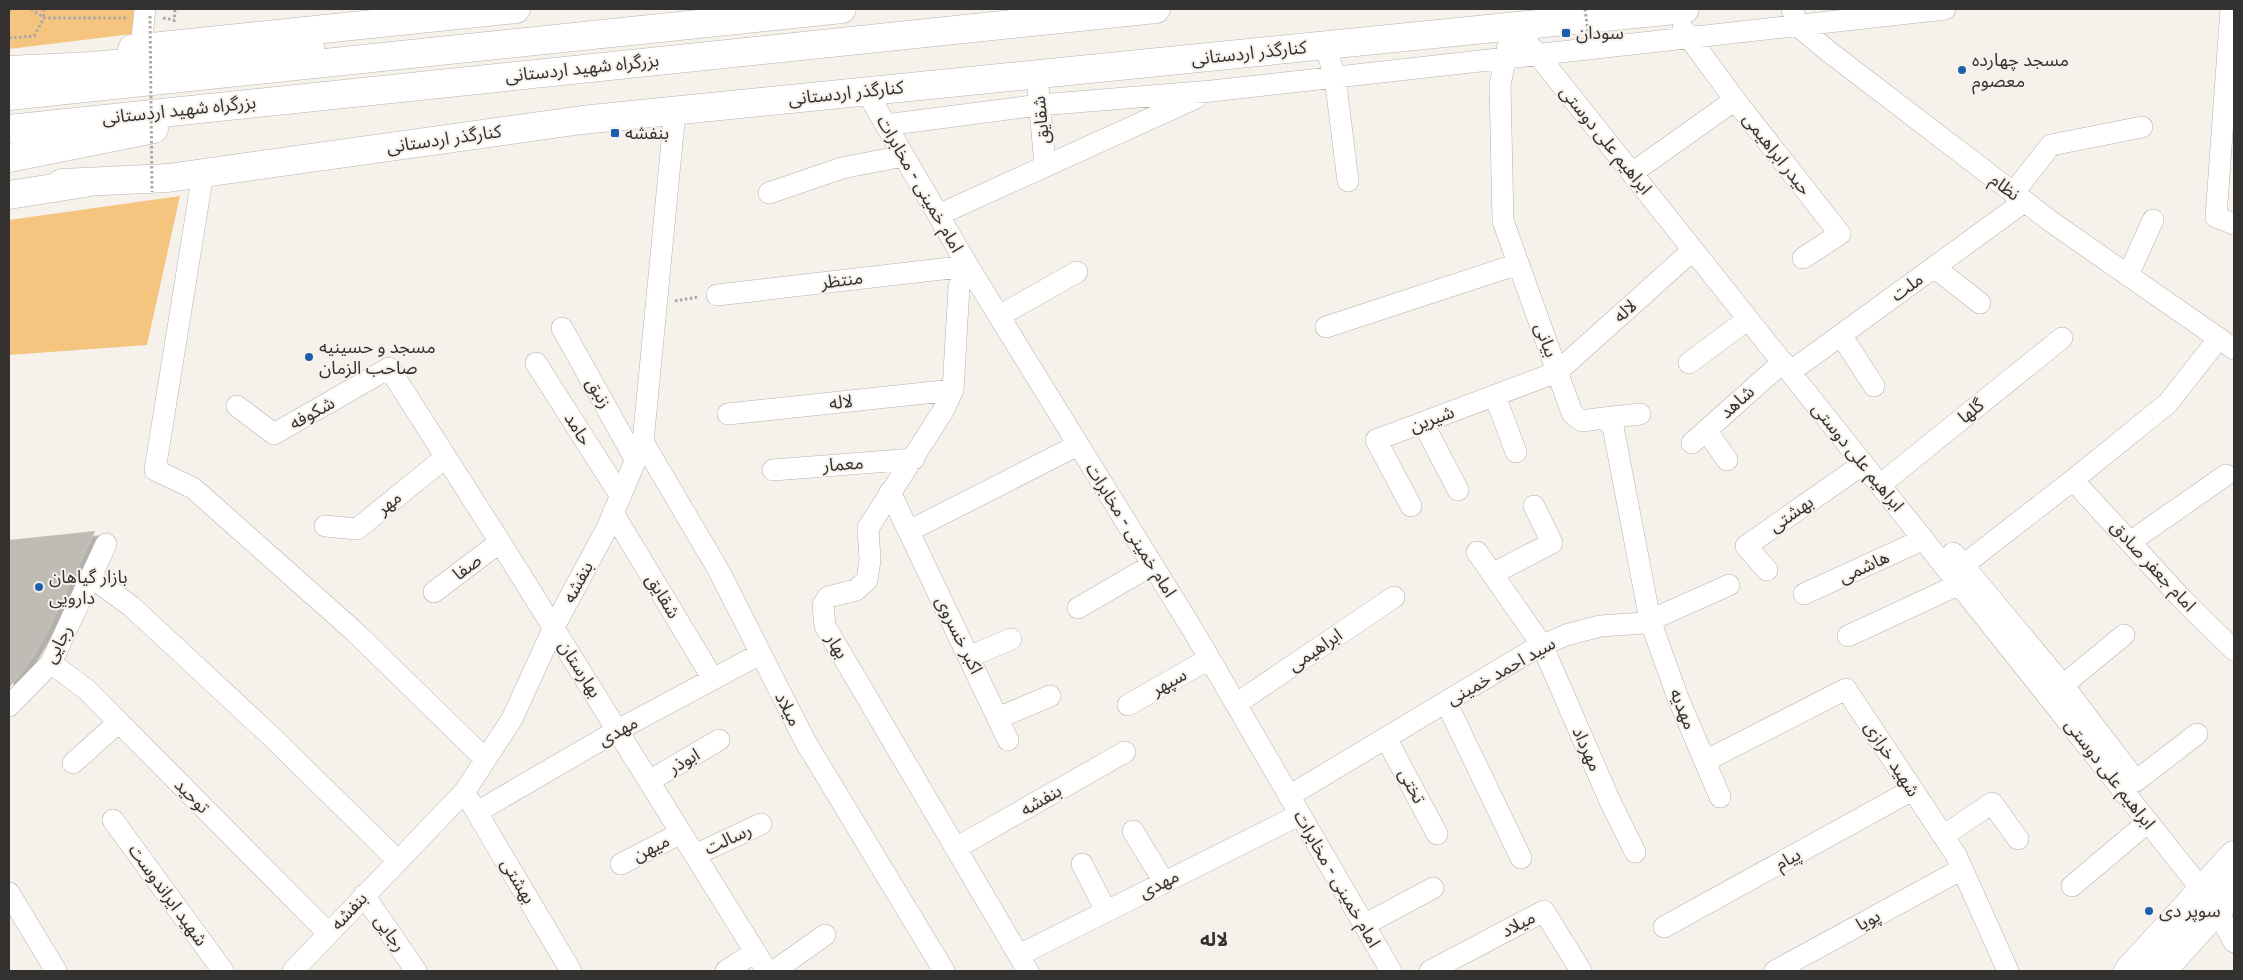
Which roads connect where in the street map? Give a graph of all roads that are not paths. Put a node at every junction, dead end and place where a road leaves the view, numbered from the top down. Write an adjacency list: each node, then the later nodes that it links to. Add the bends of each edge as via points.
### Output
1 (516, 9): 7 (main road)
2 (842, 9): 10 (main road, بزرگراه شهید اردستانی)
3 (1156, 9): 23 (main road, بزرگراه شهید اردستانی)
4 (1945, 9): 9 (street)
5 (2231, 9): 31 (street)
6 (1677, 10): 11 (main road, کنارگذر اردستانی); 12 (street, حیدر ابراهیمی)
7 (451, 12): 14 (main road)
8 (142, 14): 14 (street)
9 (1795, 17): 12 (street); 42 (street, نظام, via 1836,57)
10 (696, 24): 18 (main road, via 323,46); 24 (main road, بزرگراه شهید اردستانی)
11 (1513, 26): 13 (main road, کنارگذر اردستانی); 15 (street, ابراهیم علی دوستی); 16 (street, بیانی)
12 (1690, 38): 15 (street); 25 (street, حیدر ابراهیمی)
13 (1325, 45): 19 (main road, کنارگذر اردستانی); 20 (street)
14 (141, 48): 17 (main road)
15 (1538, 55): 16 (street); 36 (street, ابراهیم علی دوستی)
16 (1505, 58): 20 (street); 48 (street, بیانی, via 1500,85 1503,221)
17 (9, 62)
18 (9, 70)
19 (1037, 74): 21 (main road, کنارگذر اردستانی); 26 (street, شقایق)
20 (1335, 77): 22 (street); 37 (street)
21 (866, 91): 27 (main road, کنارگذر اردستانی); 28 (street, امام خمینی - مخابرات)
22 (1212, 91): 26 (street); 34 (street)
23 (322, 95): 30 (main road, بزرگراه شهید اردستانی); 33 (main road)
24 (9, 96)
25 (1735, 100): 36 (street); 47 (street, حیدر ابراهیمی, via 1840,234)
26 (1039, 104): 28 (street); 34 (street, شقایق)
27 (675, 111): 35 (main road, کنارگذر اردستانی, via 582,120); 76 (street, بنفشه)
28 (886, 126): 32 (street, امام خمینی - مخابرات)
29 (2142, 127): 42 (street, ملت, via 2051,145)
30 (9, 129)
31 (2229, 140): 45 (street)
32 (903, 156): 40 (street, via 842,168); 43 (street, امام خمینی - مخابرات)
33 (9, 158)
34 (1045, 166): 43 (street)
35 (203, 173): 39 (main road, کنارگذر اردستانی); 134 (street, via 155,470 193,488 354,631)
36 (1632, 173): 46 (street, ابراهیم علی دوستی)
37 (1348, 181)
38 (9, 182): 39 (main road)
39 (84, 183): 41 (main road, کنارگذر اردستانی)
40 (769, 193)
41 (9, 195)
42 (2019, 197): 50 (street, ملت); 52 (street, نظام)
43 (938, 215): 49 (street, امام خمینی - مخابرات)
44 (2153, 220): 52 (street)
45 (2225, 221)
46 (1693, 250): 56 (street, ابراهیم علی دوستی); 66 (street, لاله)
47 (1803, 258)
48 (1518, 264): 57 (street); 66 (street, بیانی)
49 (968, 266): 53 (street, منتظر); 55 (street, امام خمینی - مخابرات); 68 (street, بهار, via 959,287)
50 (1934, 267): 54 (street); 59 (street, ملت)
51 (1077, 272): 55 (street)
52 (2128, 275): 61 (street, نظام)
53 (717, 294)
54 (1980, 303)
55 (998, 316): 75 (street, امام خمینی - مخابرات)
56 (1748, 319): 63 (street); 64 (street, ابراهیم علی دوستی)
57 (1326, 327)
58 (562, 328): 76 (street, زنبق)
59 (1841, 336): 64 (street, ملت); 67 (street)
60 (2062, 338): 85 (street, گلها)
61 (2227, 344): 84 (street, via 2168,403)
62 (536, 363): 88 (street, حامد)
63 (1689, 363)
64 (1787, 367): 80 (street, شاهد, via 1699,437); 81 (street, ابراهیم علی دوستی)
65 (390, 368): 70 (street, شکوفه, via 274,434); 78 (street, بهارستان)
66 (1557, 372): 69 (street, شیرین); 73 (street, بیانی, via 1572,413 1582,421)
67 (1874, 386)
68 (953, 390): 71 (street, لاله); 79 (street, بهار)
69 (1494, 396): 74 (street, شیرین); 77 (street)
70 (237, 406)
71 (728, 414)
72 (1640, 414): 73 (street, بیانی)
73 (1604, 418): 108 (street, via 1613,427)
74 (1423, 423): 86 (street); 89 (street, شیرین, via 1376,440)
75 (1078, 445): 92 (street); 98 (street, امام خمینی - مخابرات)
76 (639, 450): 88 (street, بنفشه); 115 (street, میلاد, via 719,571)
77 (1516, 452)
78 (446, 457): 91 (street, مهر, via 357,529); 94 (street, بهارستان)
79 (914, 459): 82 (street, معمار); 87 (street, بهار)
80 (1727, 460)
81 (1863, 464): 85 (street, ابراهیم علی دوستی); 99 (street, بهشتی, via 1746,546)
82 (773, 470)
83 (2226, 476): 95 (street)
84 (2073, 480): 95 (street, امام جعفر صادق); 101 (street)
85 (1885, 481): 93 (street, ابراهیم علی دوستی); 101 (street)
86 (1458, 490)
87 (890, 492): 92 (street, اکبر خسروی); 152 (street, بهار, via 868,528 868,580 856,590 828,597 823,605 825,626)
88 (617, 504): 109 (street, بنفشه); 119 (street, شقایق)
89 (1411, 506)
90 (1534, 506): 100 (street, via 1552,543)
91 (325, 526)
92 (909, 531): 116 (street, اکبر خسروی)
93 (1924, 539): 101 (street, ابراهیم علی دوستی); 105 (street, هاشمی)
94 (500, 542): 104 (street, صفا); 109 (street, بهارستان)
95 (2130, 542): 114 (street, امام جعفر صادق)
96 (106, 544): 102 (street, رجایی)
97 (1477, 552): 100 (street, مهرداد)
98 (1152, 565): 107 (street); 117 (street, امام خمینی - مخابرات)
99 (1768, 570)
100 (1492, 574): 113 (street, مهرداد)
101 (1958, 574): 111 (street); 120 (street); 145 (street, ابراهیم علی دوستی)
102 (91, 577): 118 (street, رجایی); 157 (street, via 131,606 271,736)
103 (1729, 585): 108 (street, سید احمد خمینی)
104 (434, 592)
105 (1804, 594)
106 (1394, 597): 124 (street, ابراهیمی)
107 (1078, 608)
108 (1650, 620): 113 (street, سید احمد خمینی, via 1600,626 1566,635); 135 (street, مهدیه)
109 (554, 627): 128 (street, بهارستان); 134 (street, بنفشه, via 512,719)
110 (2124, 635): 120 (street)
111 (1848, 636)
112 (1011, 639): 116 (street)
113 (1542, 646): 122 (street, سید احمد خمینی); 153 (street, مهرداد)
114 (2234, 649)
115 (760, 654): 119 (street, مهدی); 183 (street, میلاد, via 805,741)
116 (969, 657): 126 (street, اکبر خسروی)
117 (1209, 659): 123 (street, سپهر); 124 (street, امام خمینی - مخابرات)
118 (51, 663): 125 (street, رجایی); 127 (street, توحید, via 87,690)
119 (713, 679): 128 (street, مهدی)
120 (2063, 684): 129 (street, via 2136,781)
121 (1050, 696): 126 (street)
122 (1446, 702): 130 (street, سید احمد خمینی); 156 (street)
123 (1128, 704)
124 (1236, 704): 140 (street, امام خمینی - مخابرات)
125 (9, 706)
126 (998, 718): 132 (street, اکبر خسروی)
127 (119, 722): 136 (street); 170 (street, توحید)
128 (618, 730): 137 (street, بهارستان); 142 (street, مهدی)
129 (2197, 734)
130 (1386, 738): 140 (street, سید احمد خمینی); 149 (street, تختی)
131 (719, 740): 137 (street, ابوذر)
132 (1008, 740)
133 (1125, 752): 152 (street, بنفشه)
134 (485, 759): 139 (street, بنفشه)
135 (1705, 761): 138 (street, شهید خرازی, via 1846,689); 141 (street, مهدیه)
136 (74, 763)
137 (650, 781): 148 (street, بهارستان)
138 (1912, 790): 150 (street, شهید خرازی); 169 (street, پیام)
139 (464, 791): 142 (street, بهشتی); 157 (street, بنفشه)
140 (1289, 796): 143 (street, امام خمینی - مخابرات)
141 (1720, 797)
142 (477, 812): 179 (street, بهشتی)
143 (1299, 814): 161 (street, مهدی); 168 (street, امام خمینی - مخابرات)
144 (113, 820): 176 (street, شهید ایراندوست)
145 (2148, 822): 162 (street); 166 (street, ابراهیم علی دوستی)
146 (761, 824): 154 (street, رسالت)
147 (1133, 831): 161 (street)
148 (681, 833): 154 (street, بهارستان); 158 (street, میهن)
149 (1437, 834)
150 (1943, 836): 151 (street, via 1992,803); 160 (street, شهید خرازی)
151 (2018, 839)
152 (956, 848): 174 (street, بهار)
153 (1635, 852)
154 (695, 854): 173 (street, بهارستان)
155 (2234, 856): 166 (main road)
156 (1521, 858)
157 (397, 860): 165 (street, بنفشه)
158 (621, 864)
159 (1082, 864): 167 (street)
160 (1962, 869): 187 (street, پویا); 188 (street, شهید خرازی)
161 (1164, 882): 167 (street, مهدی)
162 (2072, 886)
163 (1434, 888): 168 (street)
164 (9, 892): 175 (street)
165 (364, 895): 170 (street, بنفشه); 178 (street, رجایی)
166 (2218, 897): 172 (street, ابراهیم علی دوستی); 189 (main road); 190 (main road)
167 (1106, 911): 174 (street, مهدی)
168 (1364, 925): 184 (street, امام خمینی - مخابرات)
169 (1664, 927)
170 (328, 933): 177 (street, بنفشه)
171 (825, 936): 182 (street)
172 (2234, 942)
173 (755, 952): 180 (street); 181 (street, بهارستان)
174 (1024, 963)
175 (56, 971)
176 (223, 971)
177 (293, 971)
178 (416, 971)
179 (571, 971)
180 (726, 971)
181 (767, 971)
182 (774, 971)
183 (944, 971)
184 (1391, 971)
185 (1430, 971): 186 (street, میلاد, via 1544,911)
186 (1581, 971)
187 (1775, 971)
188 (2008, 971)
189 (2128, 971)
190 (2162, 971)

